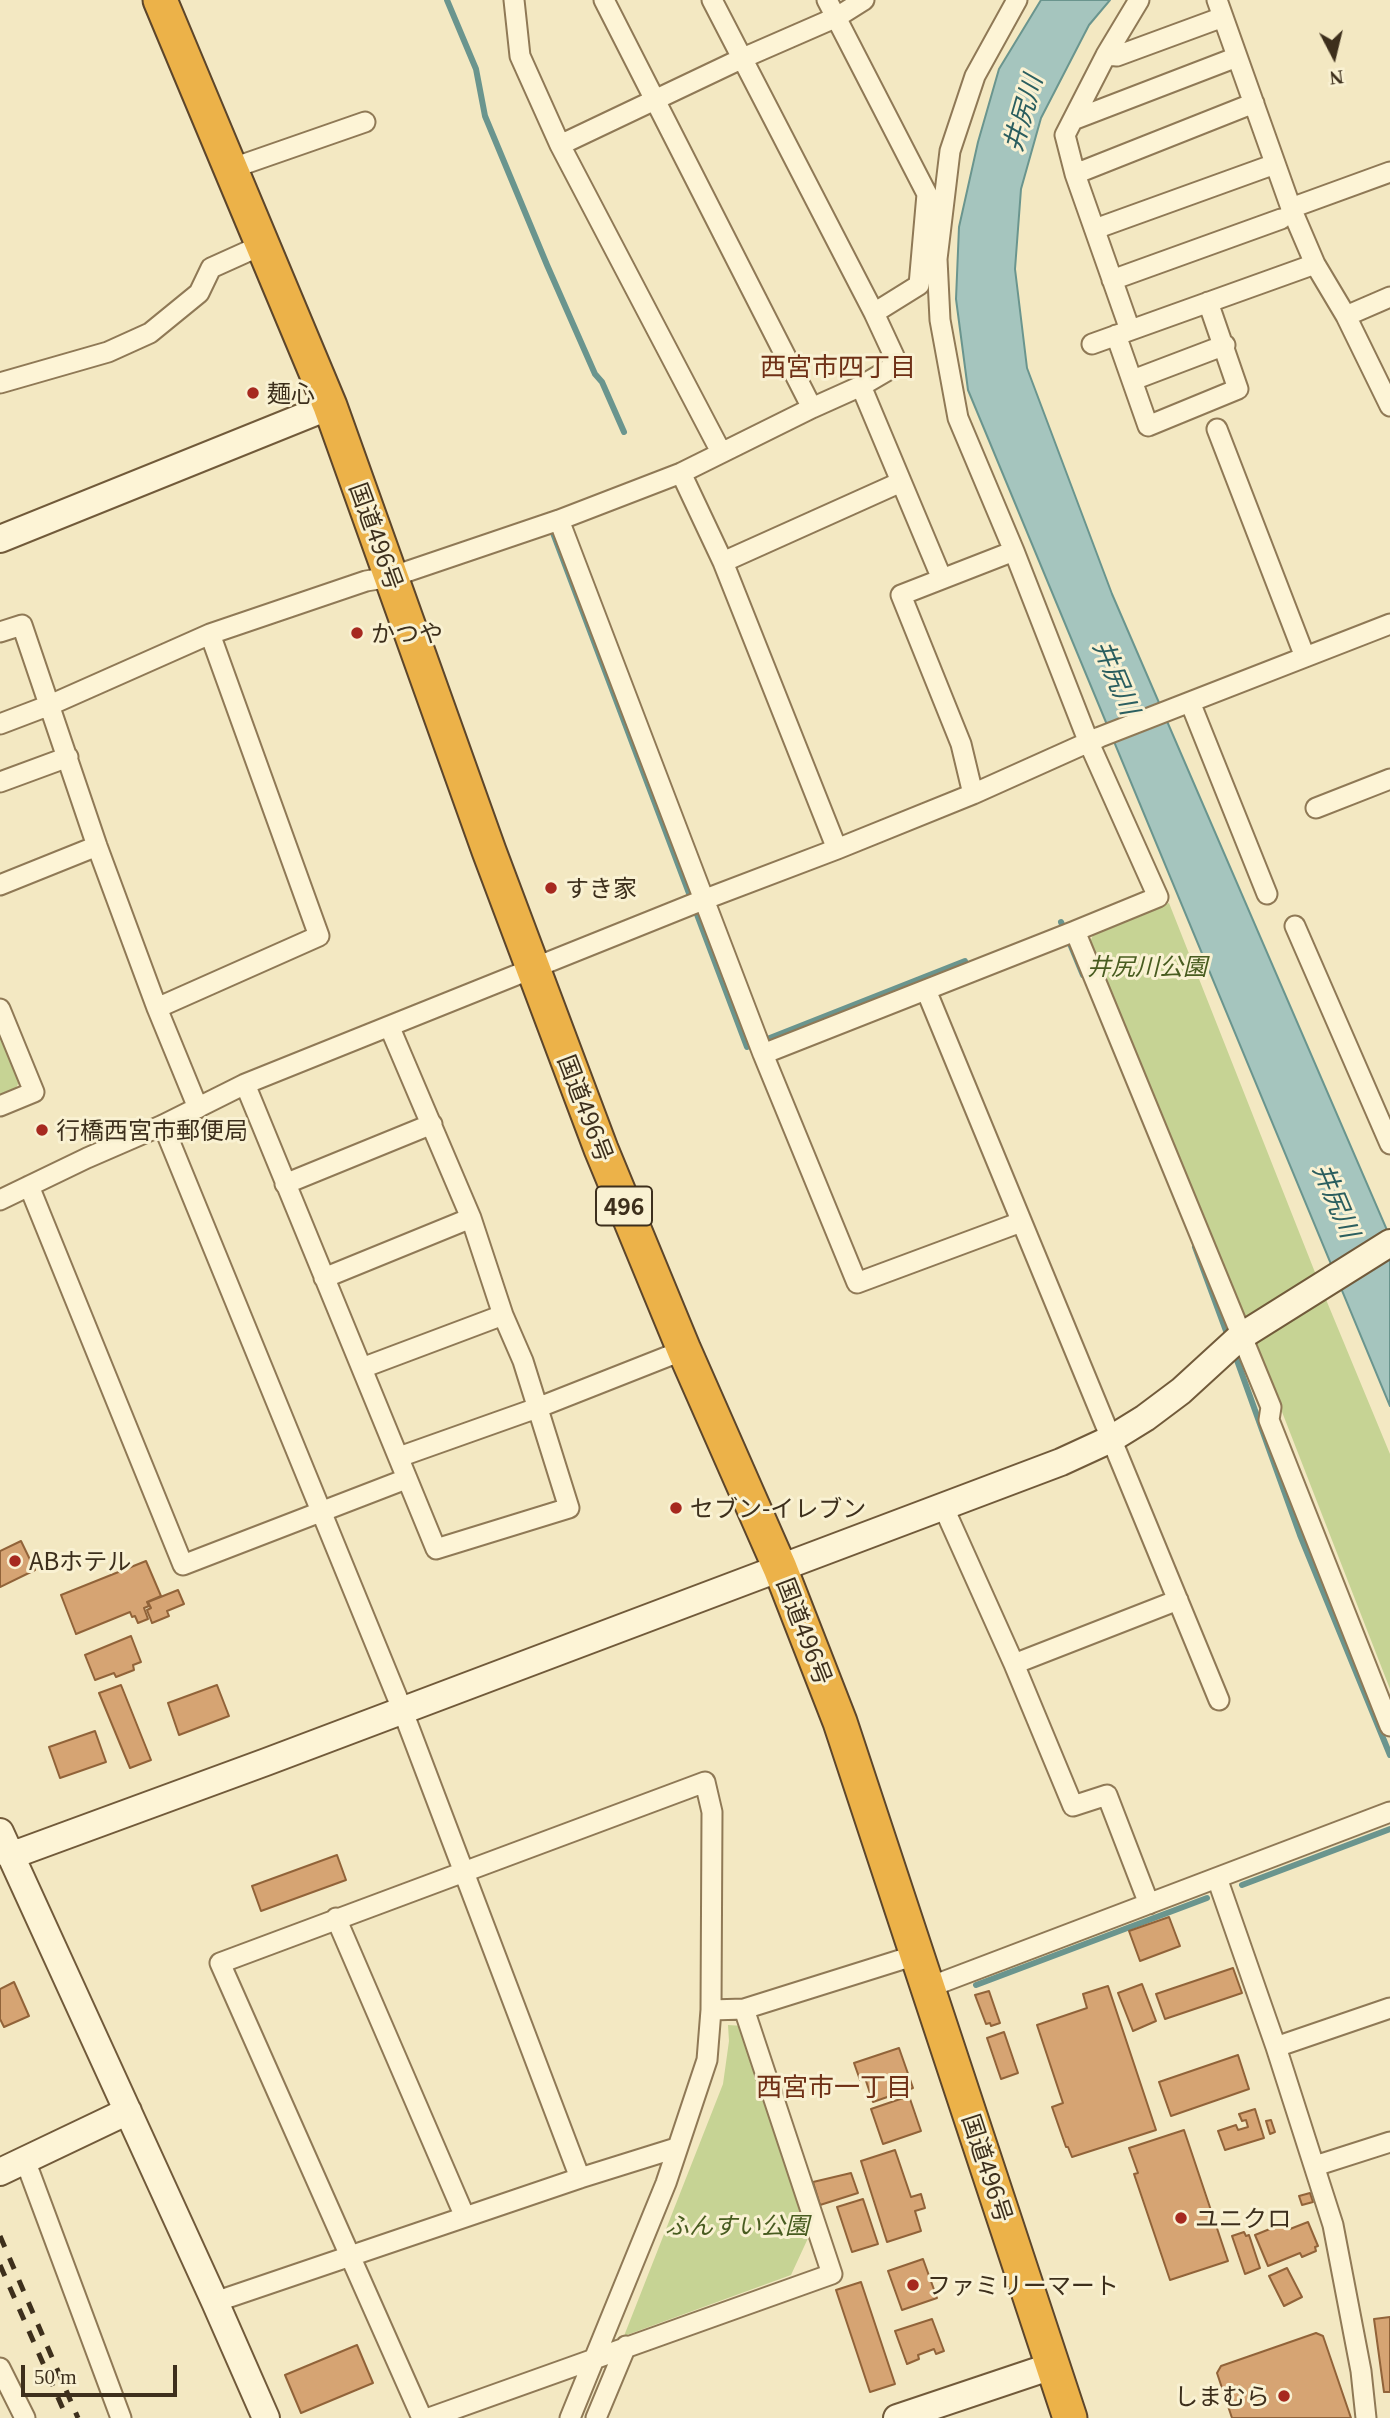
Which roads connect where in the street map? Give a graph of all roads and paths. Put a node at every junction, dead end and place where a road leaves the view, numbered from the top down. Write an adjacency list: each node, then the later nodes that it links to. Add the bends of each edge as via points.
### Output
1 (160, 0): 19 (highway, 国道496号 / 496)
2 (514, 0): 17 (street, via 520,56)
3 (604, 0): 13 (street)
4 (712, 0): 12 (street)
5 (864, 0): 8 (street)
6 (1017, 0): 46 (street, via 975,76 950,151 937,258 940,320 957,418)
7 (1139, 0): 10 (street)
8 (832, 8): 12 (street); 29 (street, via 927,194 919,285)
9 (1220, 8): 10 (street, via 1117,56); 11 (street)
10 (1106, 55): 15 (street)
11 (1237, 57): 14 (street); 15 (street)
12 (743, 58): 13 (street); 29 (street)
13 (655, 99): 17 (street); 39 (street)
14 (1254, 103): 18 (street); 21 (street)
15 (1073, 120): 21 (street, via 1065,135)
16 (365, 122): 19 (street)
17 (560, 145): 41 (street)
18 (1275, 164): 22 (street); 23 (street)
19 (230, 169): 24 (highway, 国道496号 / 496)
20 (1390, 172): 22 (street)
21 (1075, 174): 23 (street)
22 (1286, 214): 25 (street); 26 (street)
23 (1095, 229): 26 (street)
24 (262, 245): 35 (street, via 211,268 199,293 150,333 108,352); 37 (highway, 国道496号 / 496)
25 (1315, 264): 28 (street); 30 (street)
26 (1112, 280): 31 (street)
27 (1390, 297): 30 (street)
28 (1208, 302): 31 (street); 33 (street)
29 (874, 313): 36 (street, via 894,356 890,369)
30 (1346, 316): 38 (street)
31 (1123, 332): 32 (street); 34 (street)
32 (1092, 344)
33 (1224, 345): 34 (street); 34 (street, via 1238,389 1148,426)
34 (1133, 380)
35 (0, 383)
36 (862, 386): 39 (street); 43 (street)
37 (330, 406): 45 (street); 48 (highway, 国道496号 / 496)
38 (1390, 406)
39 (812, 408): 41 (street)
40 (1217, 429): 53 (street)
41 (721, 452): 42 (street)
42 (681, 473): 44 (street); 47 (street)
43 (901, 482): 47 (street); 49 (street)
44 (558, 520): 48 (street); 67 (street)
45 (0, 539)
46 (1014, 551): 49 (street); 57 (street)
47 (723, 562): 64 (street)
48 (391, 577): 52 (street, via 366,581); 70 (highway, 国道496号 / 496)
49 (942, 579): 61 (street, via 901,595 961,744)
50 (1390, 624): 53 (street)
51 (0, 632): 55 (street, via 22,625)
52 (210, 634): 55 (street); 73 (street, via 319,936)
53 (1305, 657): 54 (street)
54 (1185, 704): 57 (street); 66 (street)
55 (50, 705): 56 (street); 58 (street)
56 (0, 724)
57 (1095, 740): 61 (street); 69 (street, via 1158,897)
58 (68, 757): 60 (street); 63 (street)
59 (1390, 779): 62 (street)
60 (0, 782)
61 (973, 794): 64 (street)
62 (1316, 808)
63 (97, 846): 65 (street); 73 (street)
64 (837, 849): 67 (street)
65 (0, 885)
66 (1267, 894)
67 (703, 900): 70 (street); 75 (street)
68 (1295, 926): 81 (street)
69 (1075, 931): 71 (street); 90 (street)
70 (534, 968): 74 (street); 91 (highway, 国道496号 / 496, via 601,1149)
71 (926, 990): 75 (street); 86 (street)
72 (0, 1009): 77 (street, via 34,1092)
73 (157, 1009): 78 (street)
74 (390, 1028): 76 (street); 79 (street)
75 (763, 1054): 86 (street, via 857,1283)
76 (245, 1084): 78 (street); 82 (street)
77 (0, 1106)
78 (198, 1108): 80 (street)
79 (432, 1124): 82 (street); 85 (street)
80 (163, 1125): 83 (street); 98 (street)
81 (1390, 1144)
82 (285, 1184): 88 (street)
83 (29, 1186): 84 (street); 98 (street, via 183,1565)
84 (0, 1200)
85 (471, 1218): 88 (street); 89 (street)
86 (1021, 1222): 94 (street)
87 (1390, 1243): 90 (street)
88 (324, 1278): 92 (street)
89 (503, 1315): 92 (street); 93 (street)
90 (1240, 1336): 94 (street, via 1181,1391); 104 (street)
91 (684, 1350): 93 (street); 99 (highway, 国道496号 / 496)
92 (362, 1368): 95 (street)
93 (537, 1408): 95 (street); 96 (street, via 569,1508 436,1549)
94 (1111, 1440): 97 (street); 100 (street)
95 (399, 1457): 96 (street)
96 (406, 1479): 98 (street)
97 (943, 1506): 99 (street); 101 (street)
98 (321, 1513): 103 (street)
99 (780, 1568): 103 (street); 111 (highway, 国道496号 / 496, via 840,1722)
100 (1178, 1600): 101 (street); 102 (street)
101 (1014, 1664): 109 (street, via 1073,1806 1107,1796)
102 (1219, 1700)
103 (402, 1709): 106 (street, via 265,1762); 107 (street)
104 (1390, 1726)
105 (1390, 1812): 108 (street)
106 (5, 1844): 117 (street)
107 (462, 1871): 110 (street); 115 (street, via 705,1782 712,1812); 123 (street)
108 (1217, 1878): 109 (street); 116 (street)
109 (1149, 1904): 112 (street)
110 (336, 1918): 124 (street); 125 (street, via 220,1963)
111 (916, 1955): 112 (highway, 国道496号 / 496); 114 (street)
112 (928, 1988): 129 (highway, 国道496号 / 496)
113 (1390, 2008): 116 (street)
114 (744, 2009): 115 (street); 127 (street, via 832,2274)
115 (711, 2010): 119 (street, via 707,2060)
116 (1276, 2047): 121 (street)
117 (128, 2111): 120 (street); 126 (street)
118 (1390, 2143): 121 (street)
119 (676, 2148): 123 (street); 128 (street)
120 (24, 2160): 122 (street); 132 (street)
121 (1315, 2166): 140 (street, via 1333,2225)
122 (0, 2172)
123 (580, 2178): 124 (street)
124 (465, 2217): 125 (street)
125 (351, 2257): 126 (street); 134 (street)
126 (215, 2302): 133 (street)
127 (626, 2346): 128 (street); 137 (street)
128 (595, 2357): 135 (street); 136 (street)
129 (1052, 2366): 138 (street); 139 (highway, 国道496号 / 496)
130 (0, 2368): 131 (street)
131 (25, 2418)
132 (121, 2418)
133 (266, 2418)
134 (422, 2418)
135 (429, 2418)
136 (570, 2418)
137 (596, 2418)
138 (897, 2418)
139 (1070, 2418)
140 (1366, 2418)

